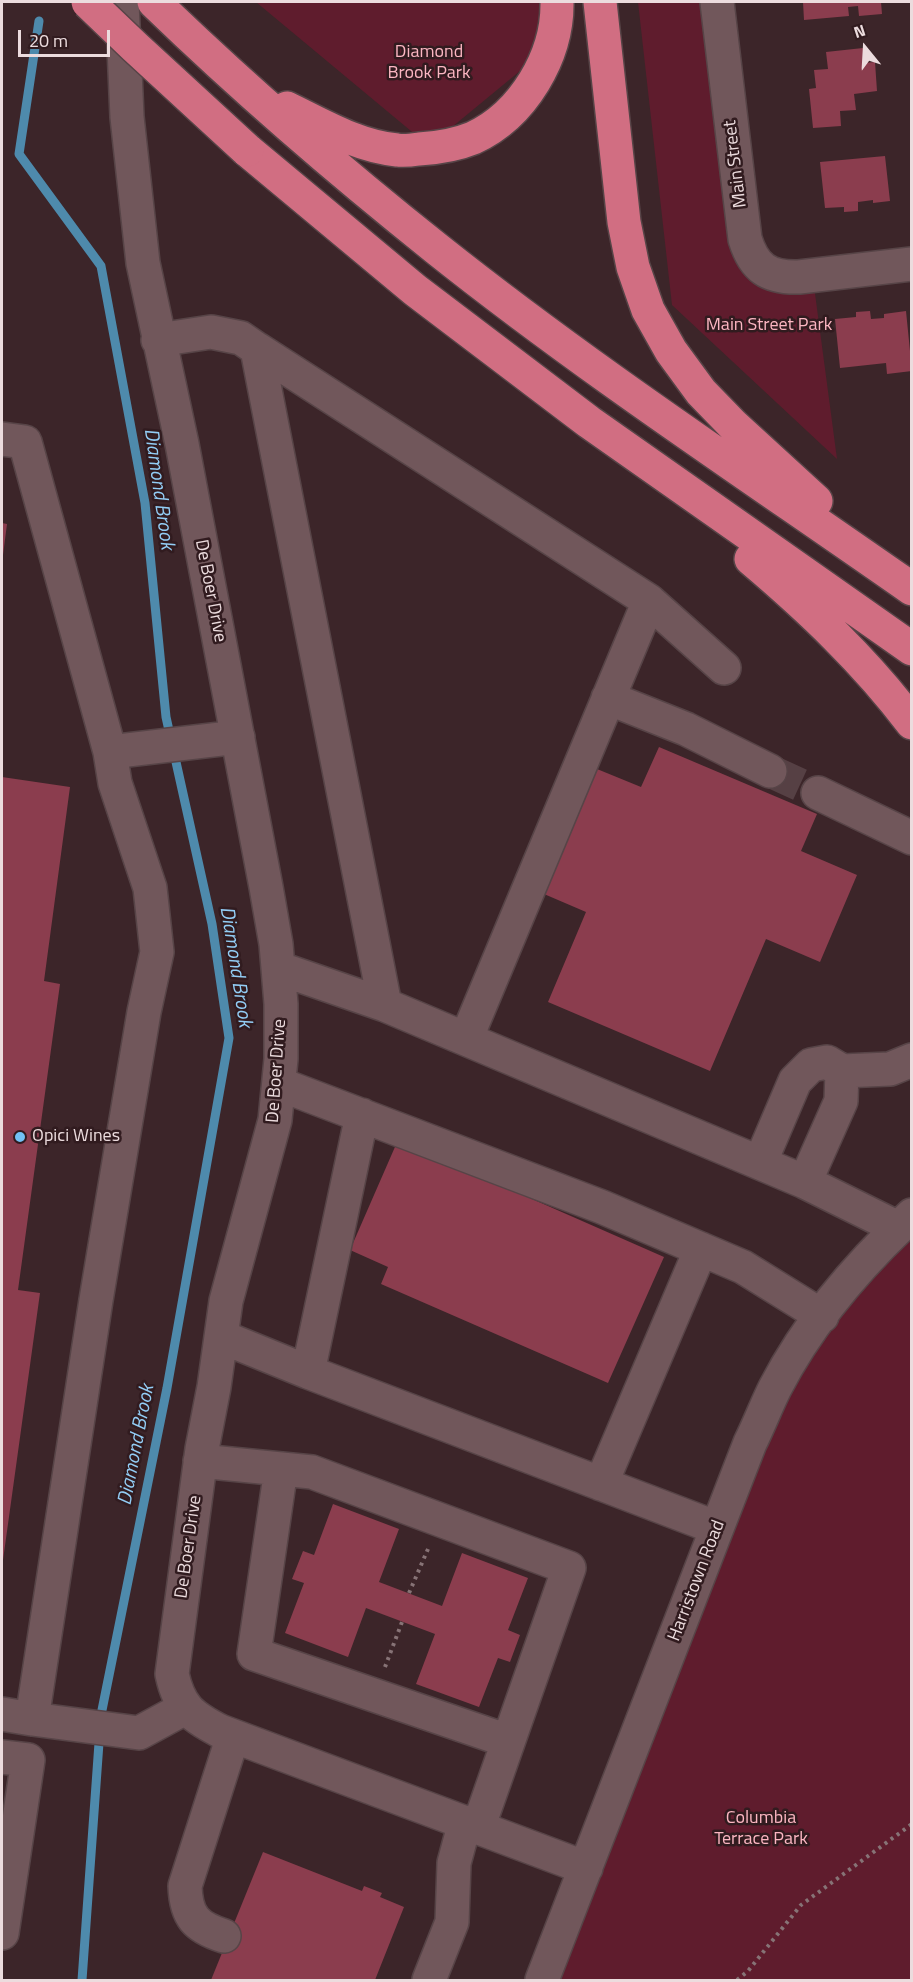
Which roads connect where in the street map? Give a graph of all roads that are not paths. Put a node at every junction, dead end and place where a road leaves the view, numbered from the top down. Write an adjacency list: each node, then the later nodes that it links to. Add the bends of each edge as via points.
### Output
1 (88, 2): 11 (highway, bridge, via 247,150 415,290)
2 (122, 2): 9 (street, De Boer Drive, via 133,185)
3 (154, 2): 7 (highway)
4 (556, 2): 7 (highway, via 557,17 549,51 533,85 506,117 473,138 438,148 399,151 367,145)
5 (600, 2): 13 (highway, via 624,222 633,267 648,310 700,392)
6 (717, 2): 8 (street, Main Street, via 750,255 763,270 780,278)
7 (242, 85): 13 (highway, via 447,257 619,384)
8 (912, 264)
9 (158, 340): 10 (street, via 211,332 241,338); 19 (street, De Boer Drive, via 182,444)
10 (257, 349): 14 (street); 25 (street)
11 (589, 422): 15 (highway); 18 (highway, via 817,617)
12 (2, 439): 20 (street, via 25,442)
13 (912, 587)
14 (649, 601): 16 (street); 17 (street)
15 (912, 649)
16 (724, 668)
17 (608, 698): 21 (street, via 686,729); 26 (street)
18 (912, 723)
19 (225, 739): 20 (street); 24 (street, De Boer Drive, via 266,887)
20 (124, 751): 43 (street, via 115,783 150,888 158,952)
21 (770, 771)
22 (818, 793): 23 (street)
23 (912, 838)
24 (278, 968): 25 (street); 29 (street, De Boer Drive)
25 (385, 1005): 26 (street)
26 (466, 1039): 31 (street)
27 (912, 1060): 28 (street, via 890,1069)
28 (842, 1071): 31 (street, via 827,1062 811,1065 795,1081); 32 (street, via 841,1101)
29 (279, 1084): 30 (street); 36 (street, De Boer Drive, via 275,1120 226,1301)
30 (362, 1115): 34 (street); 37 (street)
31 (760, 1163): 32 (street)
32 (805, 1182): 33 (street)
33 (905, 1221): 35 (street, Harristown Road)
34 (701, 1249): 35 (street, via 743,1267); 40 (street)
35 (822, 1316): 41 (street, Harristown Road, via 776,1387)
36 (222, 1337): 37 (street); 38 (street, De Boer Drive)
37 (308, 1372): 40 (street)
38 (200, 1461): 39 (street); 42 (street, De Boer Drive, via 172,1674 175,1692)
39 (281, 1469): 45 (street, via 254,1654); 45 (street, via 312,1472 569,1568)
40 (601, 1484): 41 (street)
41 (717, 1528): 48 (street, Harristown Road)
42 (184, 1708): 43 (street, via 139,1733); 44 (street, via 200,1721)
43 (17, 1716)
44 (233, 1736): 47 (street); 50 (street, via 185,1886 195,1921)
45 (508, 1741): 47 (street)
46 (2, 1757): 49 (street, via 28,1760)
47 (471, 1825): 48 (street); 51 (street, via 454,1863 452,1922)
48 (586, 1868): 52 (street, Harristown Road)
49 (2, 1933)
50 (224, 1936)
51 (429, 1980)
52 (542, 1980)

